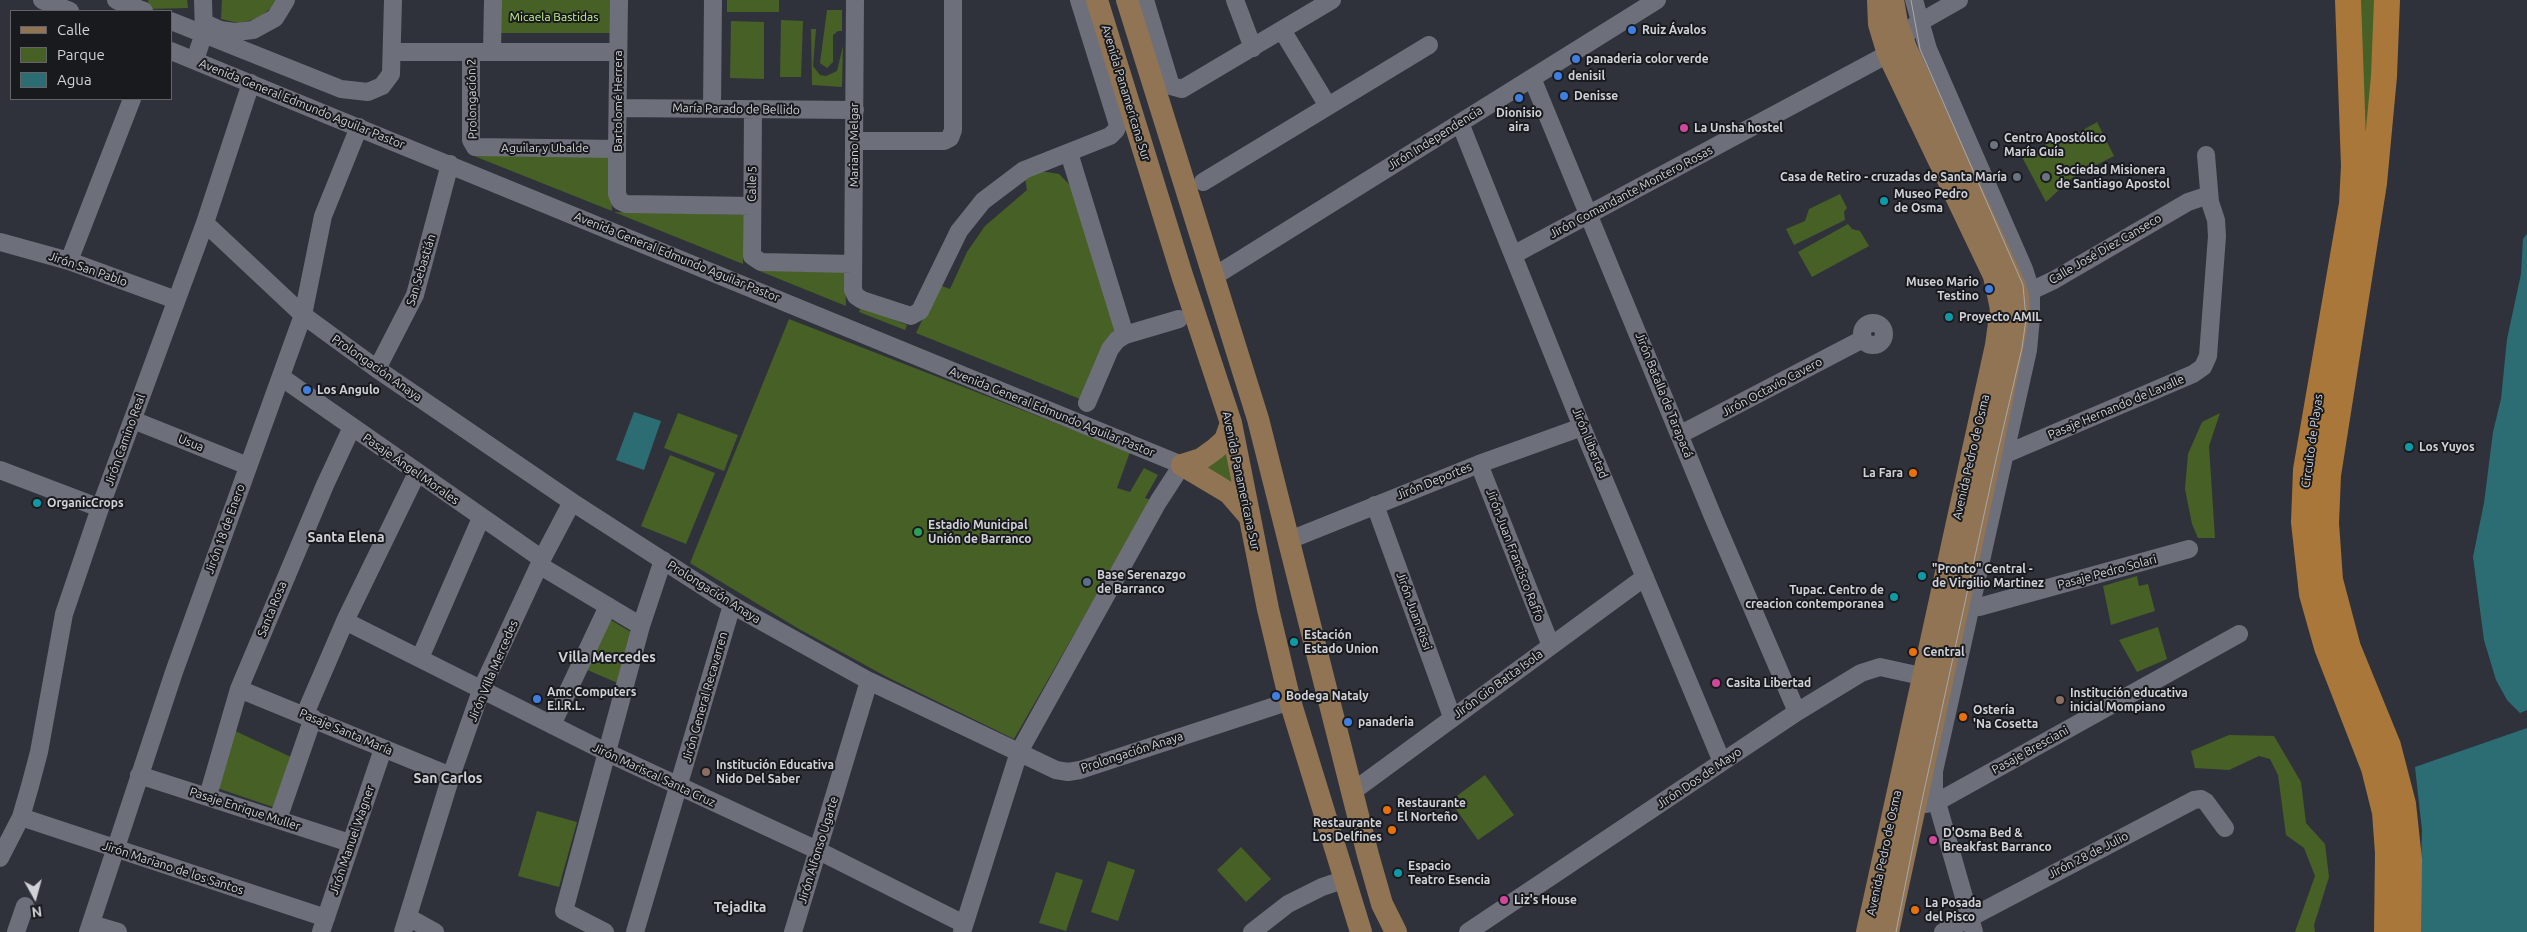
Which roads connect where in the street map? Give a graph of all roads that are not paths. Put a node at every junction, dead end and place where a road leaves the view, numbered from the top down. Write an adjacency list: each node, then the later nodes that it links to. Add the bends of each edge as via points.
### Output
1 (42, 0): 25 (street)
2 (116, 0): 26 (street)
3 (203, 0): 29 (street)
4 (286, 0): 29 (street, via 275,18 252,30)
5 (394, 0): 35 (street)
6 (492, 0): 37 (street)
7 (618, 0): 38 (street, Bartolomé Herrera)
8 (713, 0): 45 (street)
9 (855, 0): 47 (street, Mariano Melgar)
10 (953, 0): 50 (street, via 953,130 950,138 944,142)
11 (1079, 0): 53 (street, via 1118,125 1110,136)
12 (1097, 0): 76 (main road, Avenida Panamericana Sur)
13 (1127, 0): 65 (main road)
14 (1145, 0): 33 (street, via 1171,86 1187,87)
15 (1235, 0): 33 (street)
16 (1332, 0): 30 (street)
17 (1657, 0): 40 (street, Jirón Independencia)
18 (1878, 0): 32 (main road, Avenida Pedro de Osma, via 1880,24)
19 (1893, 0): 32 (main road, Avenida Pedro de Osma)
20 (1906, 0): 32 (main road)
21 (1914, 0): 28 (street, Avenida Pedro de Osma)
22 (1959, 0): 28 (street, Jirón Comandante Montero Rosas)
23 (2348, 0): 151 (highway, Circuito de Playas, via 2354,166 2352,204 2306,470 2304,522 2312,594 2327,647 2374,768 2385,812)
24 (2387, 0): 152 (highway, Circuito de Playas, via 2374,183 2328,475 2326,523 2330,580 2348,648 2388,746 2403,804 2409,860)
25 (67, 10)
26 (141, 10)
27 (172, 21): 29 (street)
28 (1920, 21): 32 (street, Jirón Comandante Montero Rosas); 66 (street, Avenida Pedro de Osma, via 1928,49 2024,269)
29 (204, 28): 35 (street, via 349,91 368,92 382,86 391,74); 39 (street)
30 (1282, 30): 33 (street); 43 (street)
31 (1429, 45): 43 (street)
32 (1895, 46): 59 (street, Jirón Comandante Montero Rosas); 66 (main road, Avenida Pedro de Osma)
33 (1253, 48)
34 (172, 51): 39 (street, Avenida General Edmundo Aguilar Pastor)
35 (393, 52): 36 (street)
36 (471, 52): 37 (street); 51 (street, Prolongación 2)
37 (492, 52): 38 (street)
38 (618, 52): 44 (street, Bartolomé Herrera)
39 (195, 60): 41 (street, Avenida General Edmundo Aguilar Pastor)
40 (1532, 78): 48 (street, Jirón Independencia); 59 (street, Jirón Batalla de Tarapacá)
41 (251, 82): 49 (street, Avenida General Edmundo Aguilar Pastor); 60 (street, Jirón Camino Real)
42 (132, 100): 63 (street)
43 (1328, 106): 56 (street)
44 (618, 108): 45 (street, María Parado de Bellido); 52 (street, Bartolomé Herrera)
45 (712, 109): 46 (street, María Parado de Bellido)
46 (753, 109): 47 (street, María Parado de Bellido); 58 (street, Calle 5)
47 (854, 110): 50 (street, Mariano Melgar)
48 (1460, 123): 62 (street, Jirón Libertad); 65 (street, Jirón Independencia)
49 (359, 127): 55 (street, Avenida General Edmundo Aguilar Pastor); 68 (street, Jirón 18 de Enero, via 323,216)
50 (854, 141): 64 (street, Mariano Melgar)
51 (473, 145): 52 (street, Aguilar y Ubalde, via 478,148)
52 (617, 149): 58 (street, Bartolomé Herrera, via 617,194 626,204)
53 (1069, 153): 64 (street, Mariano Melgar, via 1016,175 979,204 959,231 916,316 908,316 856,296 853,290); 70 (street)
54 (2206, 155): 57 (street)
55 (450, 164): 72 (street, San Sebastián, via 415,295); 83 (street, Avenida General Edmundo Aguilar Pastor)
56 (1203, 182)
57 (2209, 195): 66 (street, Calle José Diez Canseco, via 2188,202); 80 (street, Pasaje Hernando de Lavalle, via 2217,236 2208,356 2198,371)
58 (752, 206): 64 (street, Calle 5, via 751,251 754,259 761,262)
59 (1589, 215): 62 (street, Jirón Comandante Montero Rosas); 79 (street, Jirón Batalla de Tarapacá)
60 (205, 223): 67 (street, Jirón Camino Real); 68 (street, Prolongación Anaya)
61 (0, 242): 63 (street, Jirón San Pablo)
62 (1513, 255): 78 (street, Jirón Libertad)
63 (69, 261): 67 (street, Jirón San Pablo)
64 (854, 264)
65 (1213, 277): 81 (main road, via 1258,419)
66 (2016, 296): 80 (main road, Avenida Pedro de Osma, via 1996,346); 80 (street, Avenida Pedro de Osma, via 2031,318 2028,350)
67 (176, 300): 75 (street, Jirón Camino Real)
68 (303, 315): 72 (street, Prolongación Anaya); 73 (street, Jirón 18 de Enero)
69 (1179, 319): 70 (street)
70 (1124, 335): 74 (street, via 1110,350)
71 (1863, 339): 79 (street, Jirón Octavio Cavero)
72 (377, 369): 88 (street, Prolongación Anaya)
73 (281, 377): 77 (street, Pasaje Ángel Morales); 84 (street, Jirón 18 de Enero)
74 (1087, 403)
75 (133, 420): 84 (street, Usua); 90 (street, Jirón Camino Real)
76 (1231, 423): 83 (main road, via 1224,440 1215,450); 87 (main road, Avenida Panamericana Sur)
77 (352, 427): 86 (street, Pasaje Ángel Morales); 108 (street, Santa Rosa)
78 (1582, 427): 82 (street, Jirón Deportes); 96 (street, Jirón Libertad)
79 (1681, 434): 110 (street, Jirón Batalla de Tarapacá, via 1714,520)
80 (1989, 452): 98 (main road, Avenida Pedro de Osma)
81 (1268, 463): 87 (main road, via 1254,483); 92 (main road)
82 (1479, 464): 89 (street, Jirón Deportes); 103 (street, Jirón Juan Francisco Raffo)
83 (1182, 465): 87 (main road); 115 (street, via 1158,502)
84 (248, 466): 118 (street, Jirón 18 de Enero)
85 (0, 470): 90 (street)
86 (417, 473): 91 (street, Pasaje Ángel Morales); 100 (street)
87 (1237, 490): 109 (main road, Avenida Panamericana Sur, via 1250,517)
88 (572, 502): 94 (street, Prolongación Anaya); 95 (street, Jirón Villa Mercedes)
89 (1376, 505): 92 (street, Jirón Deportes); 112 (street, Jirón Juan Rissi)
90 (100, 508): 124 (street, Jirón Camino Real, via 64,614 39,752)
91 (480, 518): 95 (street, Pasaje Ángel Morales); 104 (street)
92 (1287, 541): 121 (main road)
93 (2189, 549): 98 (street, Pasaje Pedro Solari)
94 (663, 560): 97 (street, Prolongación Anaya); 101 (street)
95 (541, 562): 99 (street, Pasaje Ángel Morales); 107 (street, Jirón Villa Mercedes)
96 (1645, 577): 103 (street, Jirón Gio Batta Isola); 117 (street, Jirón Libertad)
97 (732, 605): 106 (street, Prolongación Anaya); 120 (street, Jirón General Recavarren)
98 (1956, 605): 105 (main road, Avenida Pedro de Osma); 123 (street, Avenida Pedro de Osma, via 1934,792)
99 (608, 606): 101 (street, Pasaje Ángel Morales); 113 (street)
100 (346, 621): 104 (street, Jirón Mariscal Santa Cruz); 111 (street)
101 (641, 626): 116 (street)
102 (2239, 634): 123 (street, Pasaje Bresciani)
103 (1550, 646): 112 (street, Jirón Gio Batta Isola)
104 (420, 658): 107 (street, Jirón Mariscal Santa Cruz)
105 (1932, 678): 110 (street, Jirón Dos de Mayo, via 1873,668); 123 (main road, Avenida Pedro de Osma)
106 (869, 681): 115 (street, Prolongación Anaya); 129 (street, Jirón Alfonso Ugarte)
107 (482, 688): 113 (street, Jirón Mariscal Santa Cruz); 119 (street, Jirón Villa Mercedes)
108 (240, 689): 111 (street, Pasaje Santa María); 122 (street, Santa Rosa)
109 (1290, 701): 115 (street, Prolongación Anaya, via 1074,771 1056,770); 131 (main road, Avenida Panamericana Sur)
110 (1797, 712): 117 (street, Jirón Dos de Mayo)
111 (309, 716): 114 (street, Pasaje Santa María); 125 (street)
112 (1452, 717): 121 (street, Jirón Gio Batta Isola)
113 (552, 725): 116 (street, Jirón Mariscal Santa Cruz)
114 (383, 748): 119 (street, Pasaje Santa María); 127 (street, Jirón Manuel Wagner)
115 (1019, 752): 137 (street)
116 (608, 753): 120 (street, Jirón Mariscal Santa Cruz); 141 (street, via 564,911)
117 (1722, 762): 147 (street, Jirón Dos de Mayo)
118 (139, 775): 122 (street, Pasaje Enrique Muller); 128 (street, Jirón 18 de Enero)
119 (451, 776): 133 (street, Jirón Villa Mercedes)
120 (679, 787): 129 (street, Jirón Mariscal Santa Cruz); 142 (street, Jirón General Recavarren)
121 (1352, 792): 146 (main road, via 1382,904)
122 (208, 796): 125 (street, Pasaje Enrique Muller)
123 (1916, 802): 134 (street); 148 (main road, Avenida Pedro de Osma); 149 (main road, Avenida Pedro de Osma)
124 (21, 817): 128 (street, Jirón Mariano de los Santos); 130 (street, Jirón Camino Real)
125 (278, 819): 127 (street, Pasaje Enrique Muller)
126 (2224, 828): 134 (street, Jirón 28 de Julio, via 2206,802 2194,800)
127 (350, 843): 135 (street, Jirón Manuel Wagner)
128 (115, 848): 135 (street, Jirón Mariano de los Santos); 136 (street, Jirón 18 de Enero)
129 (817, 850): 137 (street, Jirón Mariscal Santa Cruz); 143 (street, Jirón Alfonso Ugarte)
130 (0, 858)
131 (1346, 879): 144 (street, via 1288,904); 145 (main road, Avenida Panamericana Sur)
132 (24, 906): 138 (street)
133 (406, 924): 140 (street)
134 (1972, 924): 150 (street, Jirón 28 de Julio)
135 (324, 925)
136 (90, 928): 139 (street)
137 (963, 928)
138 (16, 932)
139 (118, 932)
140 (435, 932)
141 (605, 932)
142 (635, 932)
143 (792, 932)
144 (1252, 932)
145 (1361, 932)
146 (1396, 932)
147 (1468, 932)
148 (1867, 932)
149 (1888, 932)
150 (1943, 932)
151 (2387, 932)
152 (2408, 932)

